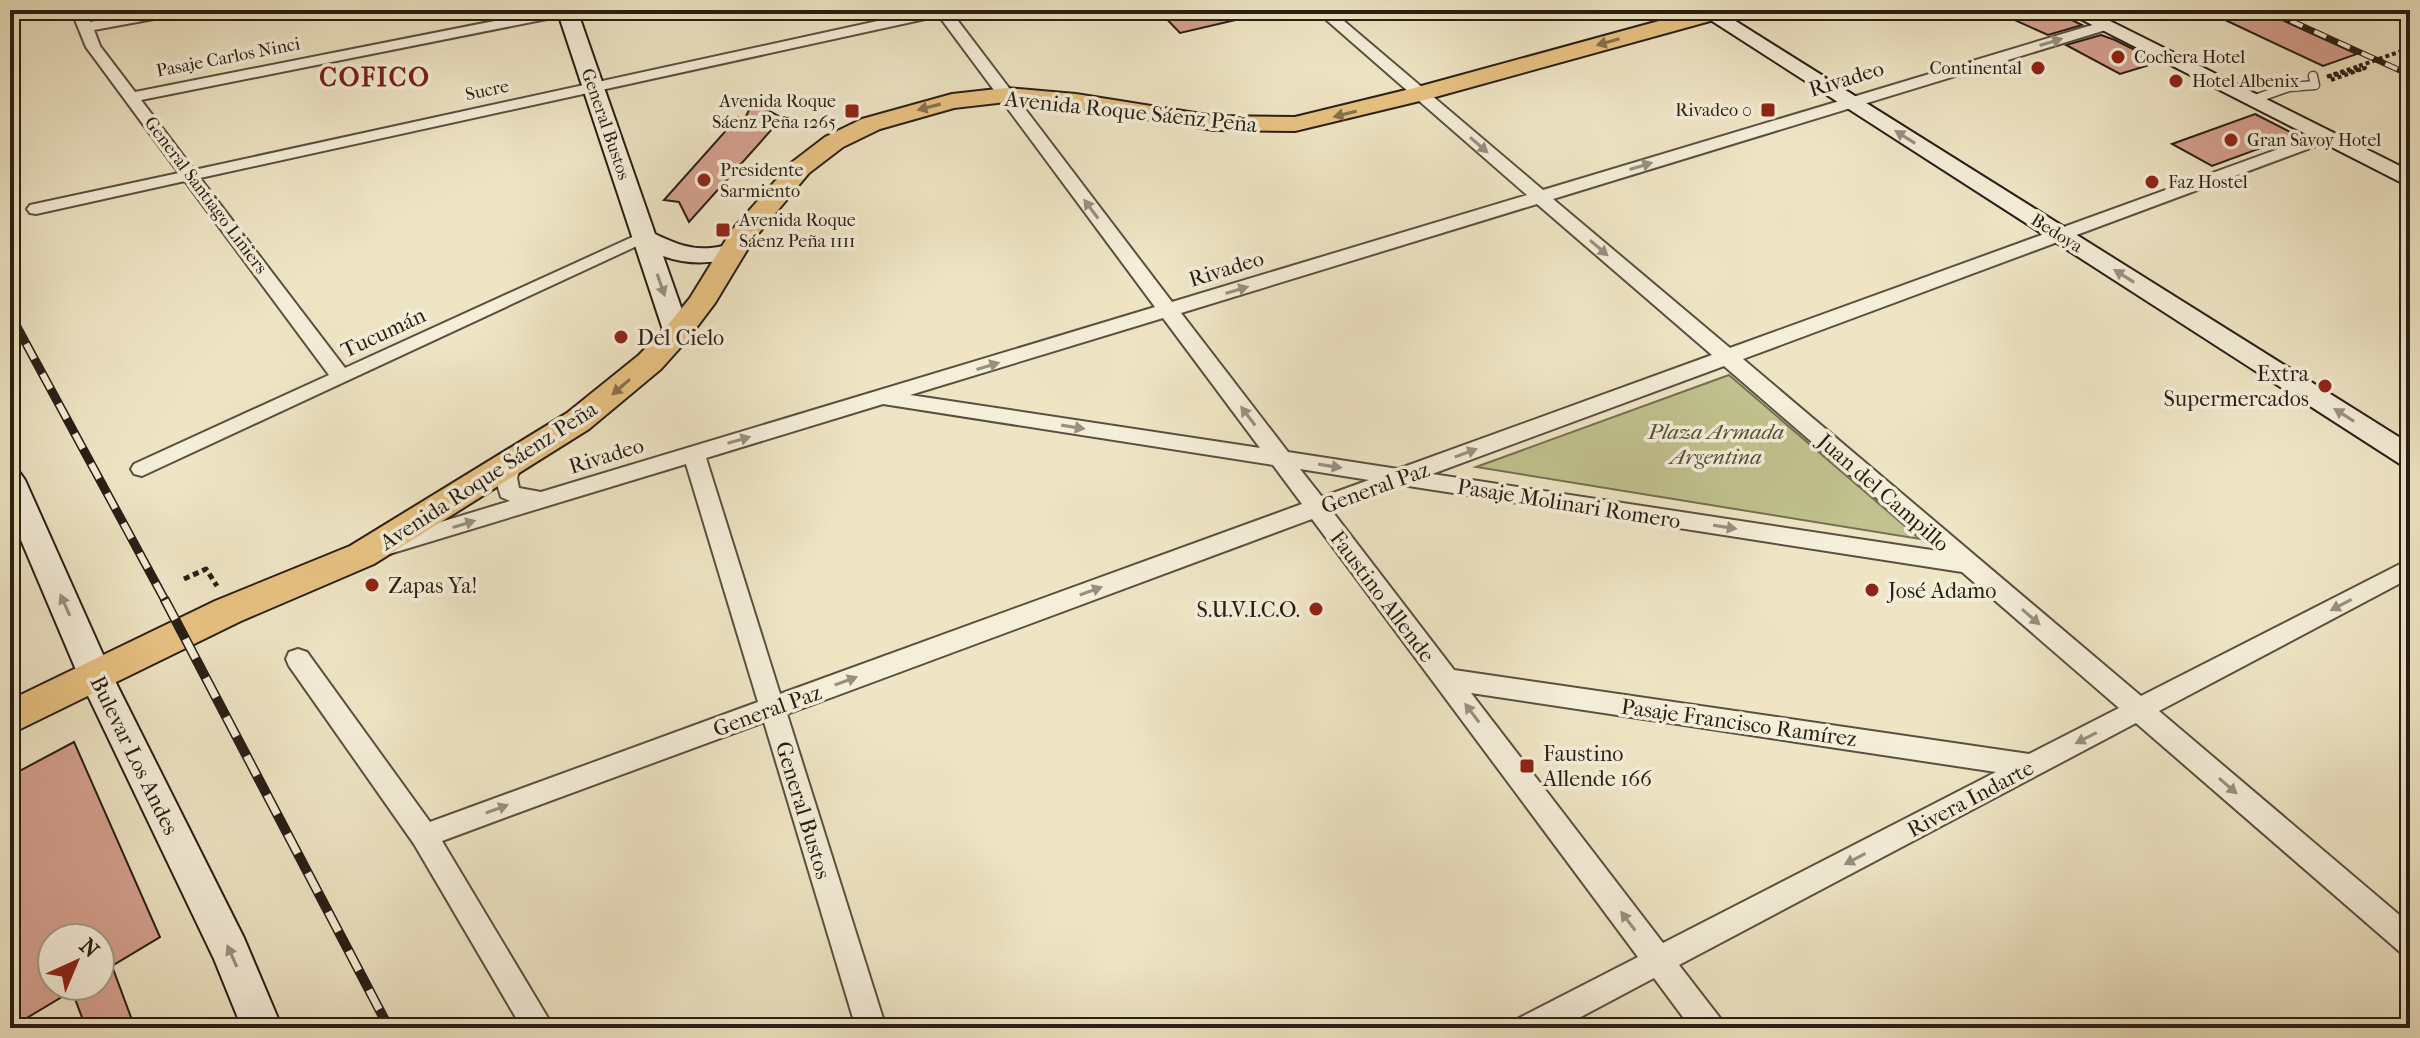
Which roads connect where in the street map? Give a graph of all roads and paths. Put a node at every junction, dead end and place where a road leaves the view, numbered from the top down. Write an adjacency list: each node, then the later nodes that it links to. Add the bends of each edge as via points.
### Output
1 (78, 10): 9 (street, General Santiago Liniers)
2 (181, 10): 9 (street)
3 (567, 10): 12 (main road, General Bustos); 15 (street, Pasaje Carlos Ninci)
4 (944, 10): 12 (street, Sucre); 14 (street, Faustino Allende)
5 (1322, 10): 13 (street, Juan del Campillo)
6 (2073, 10): 8 (main road)
7 (1713, 11): 13 (main road, Avenida Roque Sáenz Peña, one-way to 13); 17 (main road, Bedoya)
8 (2104, 26): 16 (main road); 17 (street, Rivadeo, one-way to 8)
9 (83, 28): 15 (street, General Santiago Liniers)
10 (2410, 48): 11 (path, bridge, via 2326,77 2365,68)
11 (2314, 80): 16 (lane)
12 (593, 87): 19 (street, Sucre); 24 (main road, General Bustos)
13 (1420, 94): 14 (main road, Avenida Roque Sáenz Peña, one-way to 14, via 1327,118 1271,125 1214,123); 21 (street, Juan del Campillo, one-way to 21)
14 (1006, 95): 25 (main road, Avenida Roque Sáenz Peña, one-way to 25, via 907,112 834,142 767,203); 26 (street, Faustino Allende, one-way to 14)
15 (132, 97): 19 (street, General Santiago Liniers)
16 (2252, 100): 18 (main road)
17 (1850, 102): 21 (street, Rivadeo, one-way to 17); 23 (main road, Bedoya, one-way to 17)
18 (2326, 137): 20 (main road); 23 (street, General Paz)
19 (192, 175): 22 (street, Sucre); 29 (street, General Santiago Liniers)
20 (2410, 180)
21 (1540, 197): 26 (street, Rivadeo, one-way to 21); 28 (street, Juan del Campillo, one-way to 28)
22 (36, 209)
23 (2060, 235): 28 (street, General Paz); 32 (main road, Bedoya, one-way to 23)
24 (645, 238): 25 (main road, via 677,255); 27 (main road, General Bustos, one-way to 27); 29 (street, Tucumán)
25 (734, 251): 27 (main road, Avenida Roque Sáenz Peña)
26 (1168, 311): 30 (street, Rivadeo, one-way to 26); 33 (street, Faustino Allende, one-way to 26)
27 (677, 333): 34 (main road, Avenida Roque Sáenz Peña, one-way to 34, via 613,394)
28 (1728, 357): 36 (street, General Paz, one-way to 28); 41 (street, Juan del Campillo)
29 (341, 377): 35 (street, Tucumán)
30 (885, 398): 31 (street, Rivadeo, one-way to 30); 33 (street, Pasaje Molinari Romero, one-way to 33)
31 (694, 454): 38 (street, Rivadeo); 48 (street, General Bustos)
32 (2410, 457)
33 (1280, 459): 36 (street, Pasaje Molinari Romero, one-way to 36); 39 (street, Faustino Allende)
34 (510, 465): 38 (street, via 509,492 524,499); 40 (main road, Avenida Roque Sáenz Peña)
35 (142, 469)
36 (1401, 477): 39 (street, General Paz); 41 (street, Pasaje Molinari Romero, one-way to 41)
37 (10, 480): 46 (main road, Bulevar Los Andes, one-way to 37)
38 (546, 499): 40 (street, Rivadeo, one-way to 38)
39 (1317, 508): 47 (street, Faustino Allende); 48 (street, General Paz, one-way to 39)
40 (362, 555): 46 (main road, Avenida Roque Sáenz Peña, via 228,611)
41 (1969, 564): 50 (street, Juan del Campillo, one-way to 50)
42 (2410, 568): 50 (street, Rivera Indarte, one-way to 50)
43 (184, 579): 44 (path, via 206,569)
44 (221, 594)
45 (298, 659): 52 (street)
46 (96, 677): 49 (main road, Avenida Roque Sáenz Peña); 55 (main road, Bulevar Los Andes, one-way to 46)
47 (1446, 679): 51 (street, Pasaje Francisco Ramírez); 54 (street, Faustino Allende, one-way to 47)
48 (772, 708): 52 (street, General Paz, one-way to 48); 57 (street, General Bustos)
49 (13, 710)
50 (2139, 710): 51 (street, Rivera Indarte, one-way to 51); 53 (street, Juan del Campillo, one-way to 53)
51 (2032, 766): 54 (street, Rivera Indarte, one-way to 54)
52 (424, 836): 56 (street)
53 (2410, 942)
54 (1659, 961): 58 (street, Rivera Indarte); 59 (street, Faustino Allende)
55 (262, 1028)
56 (539, 1028)
57 (871, 1028)
58 (1530, 1028)
59 (1709, 1028)

